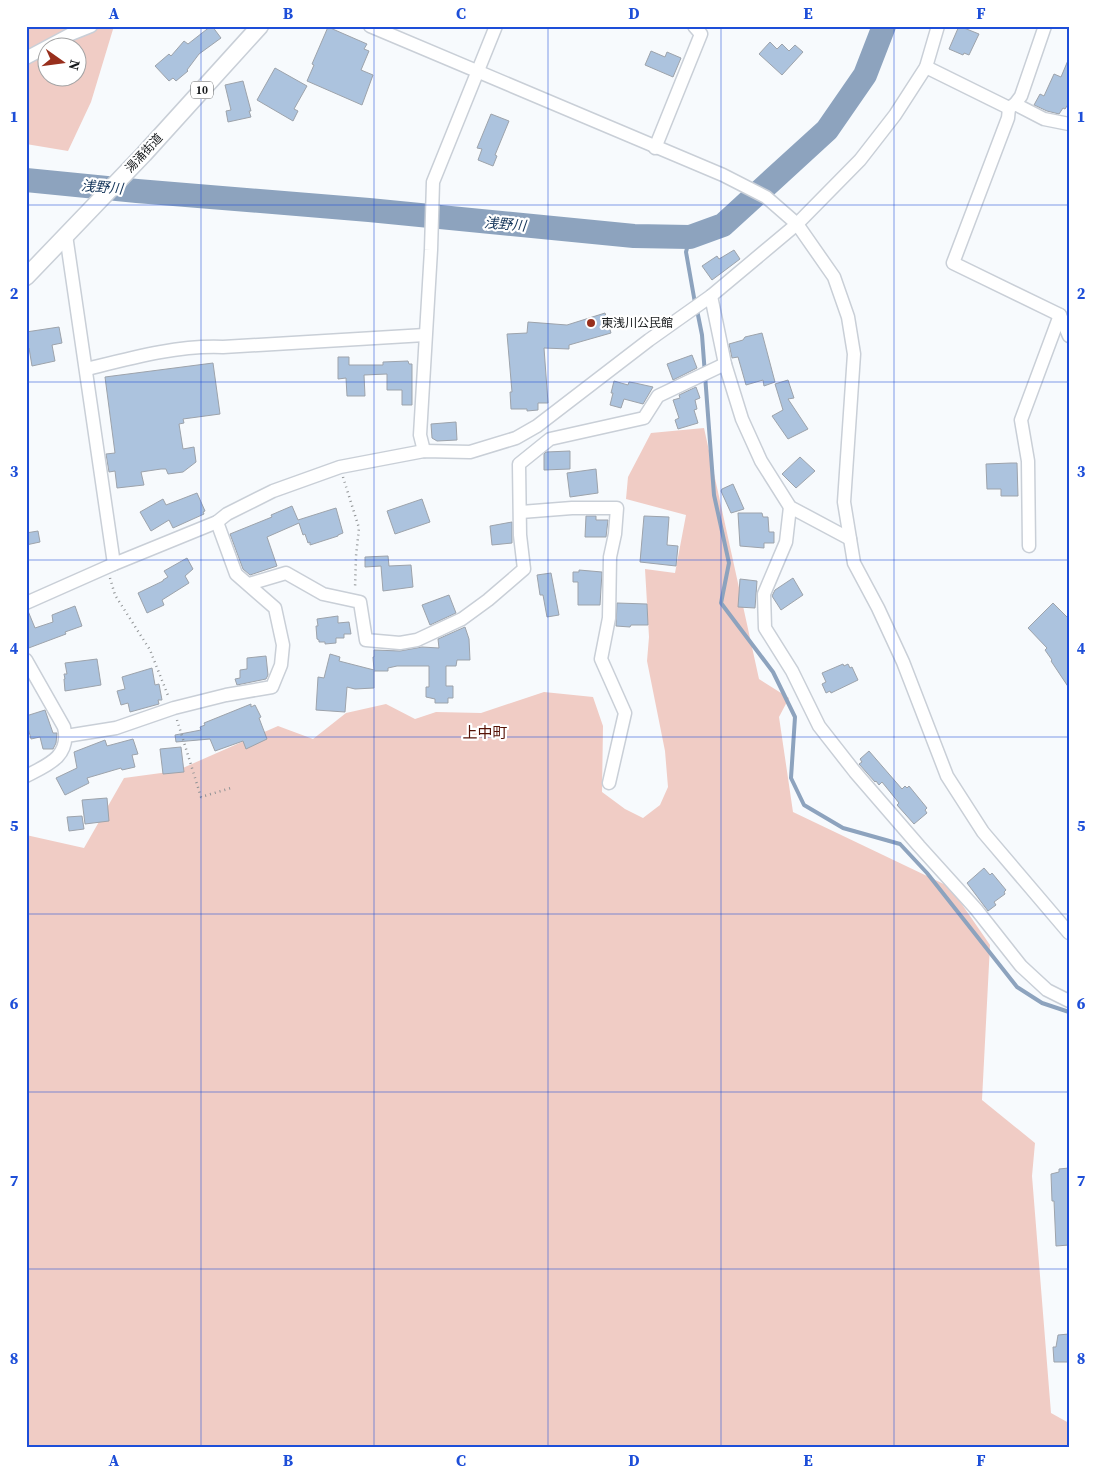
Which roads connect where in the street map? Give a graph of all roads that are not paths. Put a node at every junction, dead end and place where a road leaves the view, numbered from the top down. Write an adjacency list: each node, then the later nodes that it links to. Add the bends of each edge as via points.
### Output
1 (91, 26): 8 (street)
2 (260, 26): 15 (main road, 湯涌街道 / 10)
3 (370, 26): 10 (street)
4 (496, 26): 10 (street)
5 (694, 26): 13 (street, via 701,34)
6 (938, 26): 9 (street)
7 (1045, 26): 11 (street, via 1021,96)
8 (26, 58)
9 (926, 68): 11 (street); 14 (street, via 860,160)
10 (478, 72): 13 (street); 19 (street, via 433,182)
11 (1012, 106): 12 (street, via 1044,119); 18 (street, via 953,264)
12 (1069, 124)
13 (655, 148): 14 (street, via 723,175 766,197)
14 (797, 224): 17 (street); 27 (street, via 834,277 848,318 854,354 844,502)
15 (66, 235): 16 (main road, 湯涌街道 / 10); 22 (street)
16 (26, 277)
17 (707, 298): 21 (street); 23 (street, via 523,434 470,452)
18 (1060, 315): 20 (street); 28 (street, via 1021,420 1028,461)
19 (425, 336): 22 (street, via 203,346); 23 (street, via 420,436)
20 (1069, 336)
21 (721, 365): 24 (street, via 761,461); 25 (street, via 658,396 644,418 550,440 520,464)
22 (87, 369): 29 (street)
23 (424, 450): 26 (street, via 340,467 273,491)
24 (790, 507): 27 (street); 37 (street, via 786,542 764,594 765,628 792,671 819,726 1021,966 1047,990)
25 (520, 512): 30 (street, via 524,569 462,619 417,640 400,643 366,640 360,602 323,594 286,573); 35 (street, via 617,508 610,557 610,618 601,659 625,713)
26 (217, 522): 29 (street); 30 (street, via 236,574)
27 (850, 539): 36 (street, via 854,563 903,662 947,776 982,832)
28 (1030, 546)
29 (111, 566): 31 (street)
30 (249, 584): 33 (street, via 275,608 283,645 281,665 272,687 226,694 116,728)
31 (26, 604)
32 (26, 660): 33 (street)
33 (66, 736): 34 (street, via 64,747 51,764)
34 (26, 776)
35 (609, 783)
36 (1069, 933)
37 (1069, 1001)

